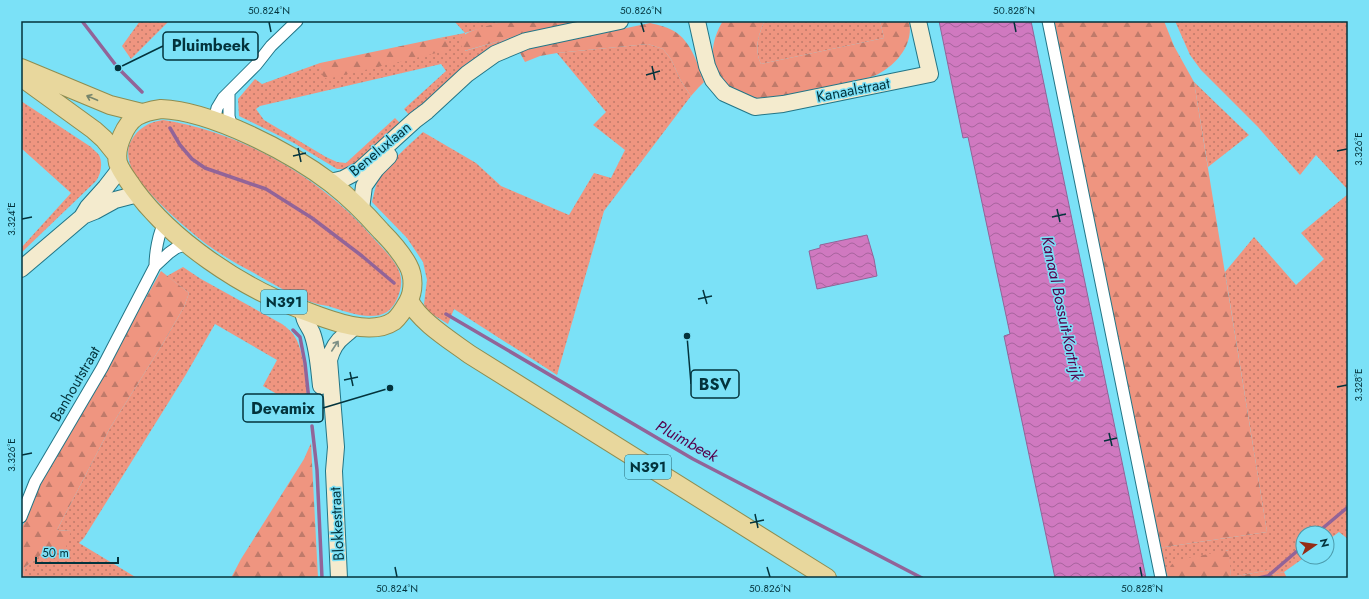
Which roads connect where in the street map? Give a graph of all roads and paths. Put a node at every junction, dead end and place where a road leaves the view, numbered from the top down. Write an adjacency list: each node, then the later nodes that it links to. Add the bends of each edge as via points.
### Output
1 (298, 21): 8 (street, via 271,46)
2 (620, 21): 9 (street, Beneluxlaan, via 514,45 482,62)
3 (697, 21): 4 (street, Kanaalstraat, via 707,66 713,80 724,93 755,106 783,104 930,74)
4 (918, 21)
5 (1048, 21): 31 (street)
6 (21, 68): 10 (main road, one-way to 6, via 110,105)
7 (21, 77): 13 (main road, N391, via 94,130 104,139)
8 (229, 93): 11 (street, via 217,108); 12 (street)
9 (427, 111): 14 (street, Beneluxlaan, via 360,170 343,179); 16 (street, Beneluxlaan, via 419,124 376,169 364,186)
10 (142, 113): 11 (main road, via 161,109 172,110); 13 (main road, via 125,129 119,143)
11 (214, 121): 12 (main road)
12 (232, 128): 14 (main road, via 267,144)
13 (118, 162): 15 (main road, N391); 17 (street, via 106,187)
14 (330, 182): 16 (main road)
15 (138, 194): 17 (street, via 116,200); 18 (main road, N391)
16 (361, 209): 22 (main road, via 393,244 408,265 412,287)
17 (82, 216): 21 (street)
18 (165, 223): 19 (main road, N391); 20 (street, Banhoutstraat, via 160,233)
19 (187, 242): 20 (street, Banhoutstraat, via 169,252); 23 (main road, N391, via 242,282)
20 (154, 266): 28 (street, Banhoutstraat, via 102,368 35,482)
21 (21, 269)
22 (409, 300): 24 (main road); 26 (main road, N391, via 420,317)
23 (304, 310): 25 (main road, N391); 27 (street, Blokkestraat, via 303,315 314,343)
24 (393, 321): 25 (main road, N391, via 374,327); 26 (main road, N391, via 404,321 414,325)
25 (354, 326): 27 (street, Blokkestraat, one-way to 25, via 336,447 329,360 336,343)
26 (469, 354): 30 (main road, N391)
27 (334, 471): 29 (street, Blokkestraat)
28 (21, 517)
29 (339, 578)
30 (827, 578)
31 (1161, 578)

